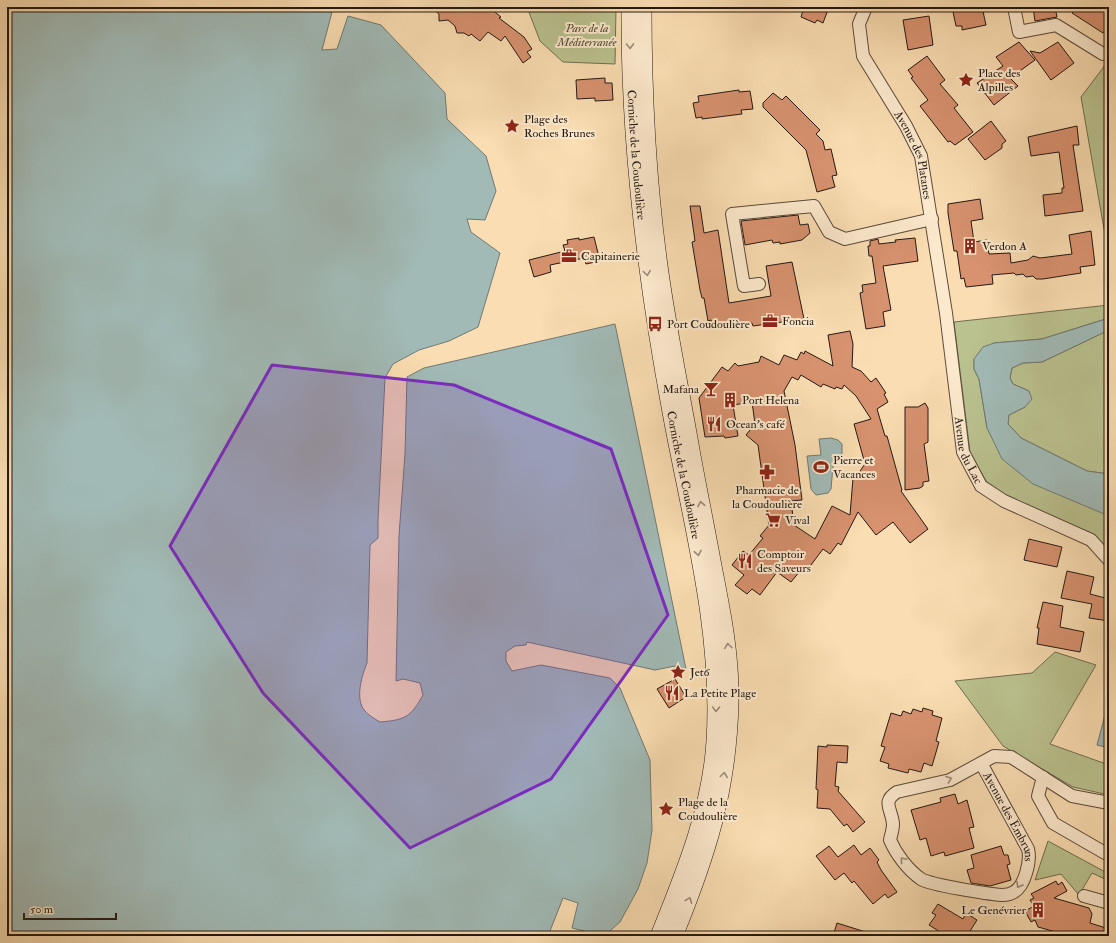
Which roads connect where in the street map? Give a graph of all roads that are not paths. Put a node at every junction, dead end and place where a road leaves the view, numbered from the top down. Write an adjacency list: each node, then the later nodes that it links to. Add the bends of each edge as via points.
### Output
1 (630, 7): 16 (main road, Corniche de la Coudoulière, one-way to 16, via 631,102 646,268 661,362 709,612 716,687 715,743 704,807 688,861)
2 (644, 7): 17 (main road, Corniche de la Coudoulière, one-way to 2, via 703,862 717,812 728,740 730,672 726,628 657,255 646,120)
3 (866, 7): 6 (street, Avenue des Platanes, via 859,24 863,56 906,126 921,156)
4 (1014, 7): 5 (street, via 1019,32 1056,25)
5 (1103, 54)
6 (932, 218): 7 (street, via 845,239 829,232 814,206 732,214 744,286); 8 (street, Avenue des Platanes)
7 (759, 284)
8 (946, 313): 9 (street, Avenue du Lac, via 963,452 981,486 1004,501 1091,540)
9 (1109, 560)
10 (982, 762): 10 (street, Avenue des Embruns, one-way to 10, via 1030,855 1030,862 1019,887 1013,893 990,894 925,881 901,858 890,840 893,826 888,806 891,796 897,792 950,780); 11 (street, Avenue des Embruns, via 994,756 1011,757)
11 (1043, 777): 12 (street, Avenue des Embruns, via 1072,796); 13 (street, via 1038,796 1053,823)
12 (1109, 803)
13 (1105, 853)
14 (1084, 896): 15 (street)
15 (1109, 903)
16 (659, 936)
17 (674, 936)

